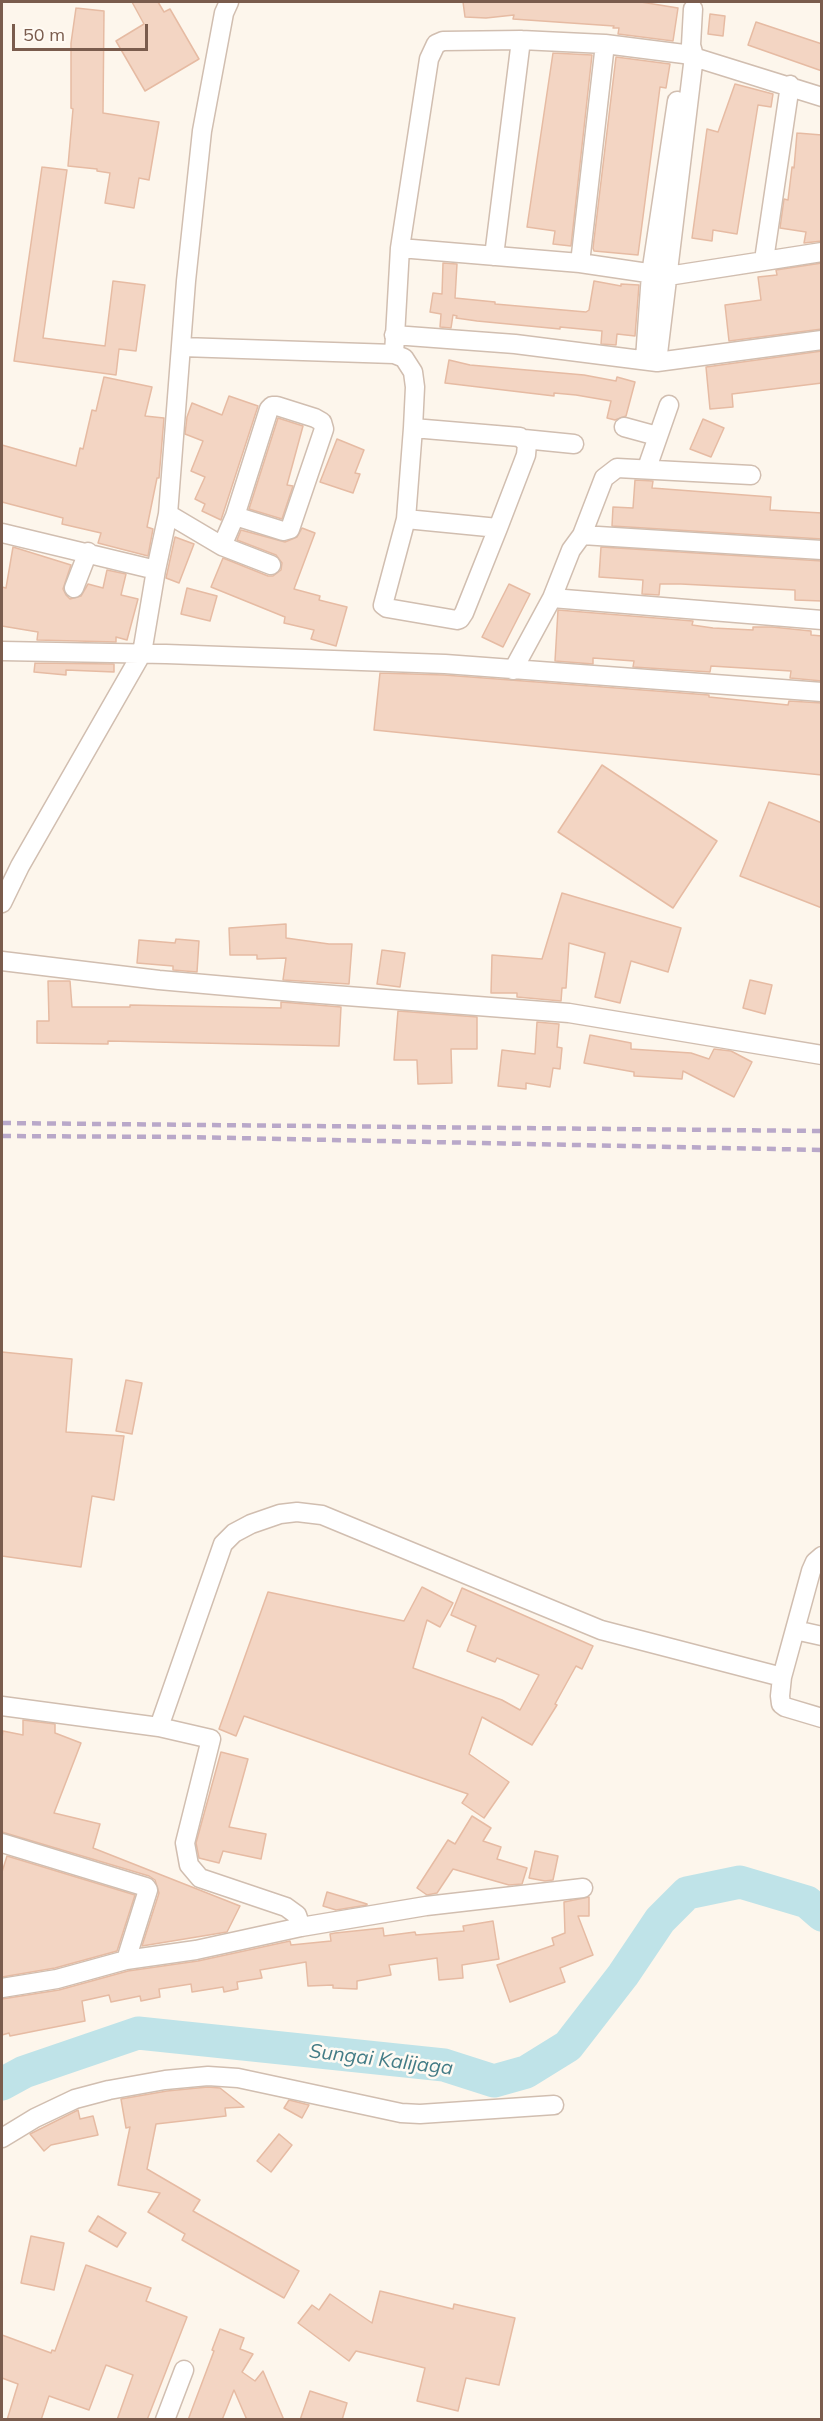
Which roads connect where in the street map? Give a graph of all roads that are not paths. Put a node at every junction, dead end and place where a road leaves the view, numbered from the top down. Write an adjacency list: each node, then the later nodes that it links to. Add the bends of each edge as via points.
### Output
1 (229, 2): 16 (street, via 202,131)
2 (693, 9): 5 (street)
3 (521, 40): 4 (street); 8 (street, via 450,39 436,44 431,52); 10 (street)
4 (605, 45): 5 (street); 12 (street)
5 (690, 52): 6 (street); 13 (street)
6 (790, 85): 7 (street); 11 (street)
7 (822, 97)
8 (400, 248): 10 (street); 14 (street)
9 (822, 252): 11 (street)
10 (494, 256): 12 (street)
11 (764, 260): 13 (street)
12 (580, 263): 13 (street)
13 (660, 275): 18 (street)
14 (394, 335): 17 (street); 18 (street, via 515,344)
15 (822, 340): 18 (street)
16 (182, 347): 17 (street); 27 (street)
17 (393, 354): 21 (street, via 404,358 413,372)
18 (651, 362)
19 (669, 405): 22 (street)
20 (624, 427): 22 (street)
21 (413, 428): 23 (street); 29 (street)
22 (657, 436): 25 (street)
23 (524, 438): 24 (street); 30 (street, via 526,455)
24 (574, 444)
25 (647, 468): 26 (street); 32 (street, via 617,468 609,472)
26 (751, 475)
27 (168, 514): 33 (street); 37 (street)
28 (235, 516): 28 (street, via 272,406 322,422 324,429 290,529 283,531); 33 (street)
29 (406, 519): 30 (street); 30 (street, via 383,607 457,620 464,613)
30 (498, 528)
31 (2, 533): 35 (street)
32 (582, 535): 34 (street); 39 (street, via 571,550)
33 (222, 546): 36 (street)
34 (822, 550)
35 (88, 552): 37 (street); 38 (street)
36 (271, 565)
37 (156, 570): 42 (street)
38 (74, 588)
39 (552, 598): 40 (street); 43 (street)
40 (822, 620)
41 (2, 651): 42 (street)
42 (142, 653): 43 (street); 45 (street)
43 (513, 670): 44 (street)
44 (822, 692)
45 (2, 903)
46 (2, 961): 47 (street, via 159,980 569,1013)
47 (822, 1055)
48 (822, 1556): 49 (street, via 813,1566)
49 (795, 1630): 50 (street); 51 (street)
50 (822, 1636)
51 (782, 1677): 53 (street, via 783,1706); 54 (street, via 602,1630 322,1515 297,1512 263,1519 234,1533 223,1544)
52 (2, 1706): 54 (street)
53 (822, 1718)
54 (159, 1727): 57 (street, via 211,1739 185,1843 193,1871 200,1878 286,1907 297,1915)
55 (2, 1843): 58 (street, via 146,1887)
56 (583, 1888): 57 (street, via 426,1906)
57 (301, 1927): 58 (street, via 196,1950)
58 (126, 1960): 59 (street, via 57,1979)
59 (2, 1988)
60 (554, 2105): 61 (street, via 401,2113 238,2078 208,2076 165,2080 75,2099)
61 (2, 2138)
62 (184, 2370): 63 (street)
63 (165, 2420)

